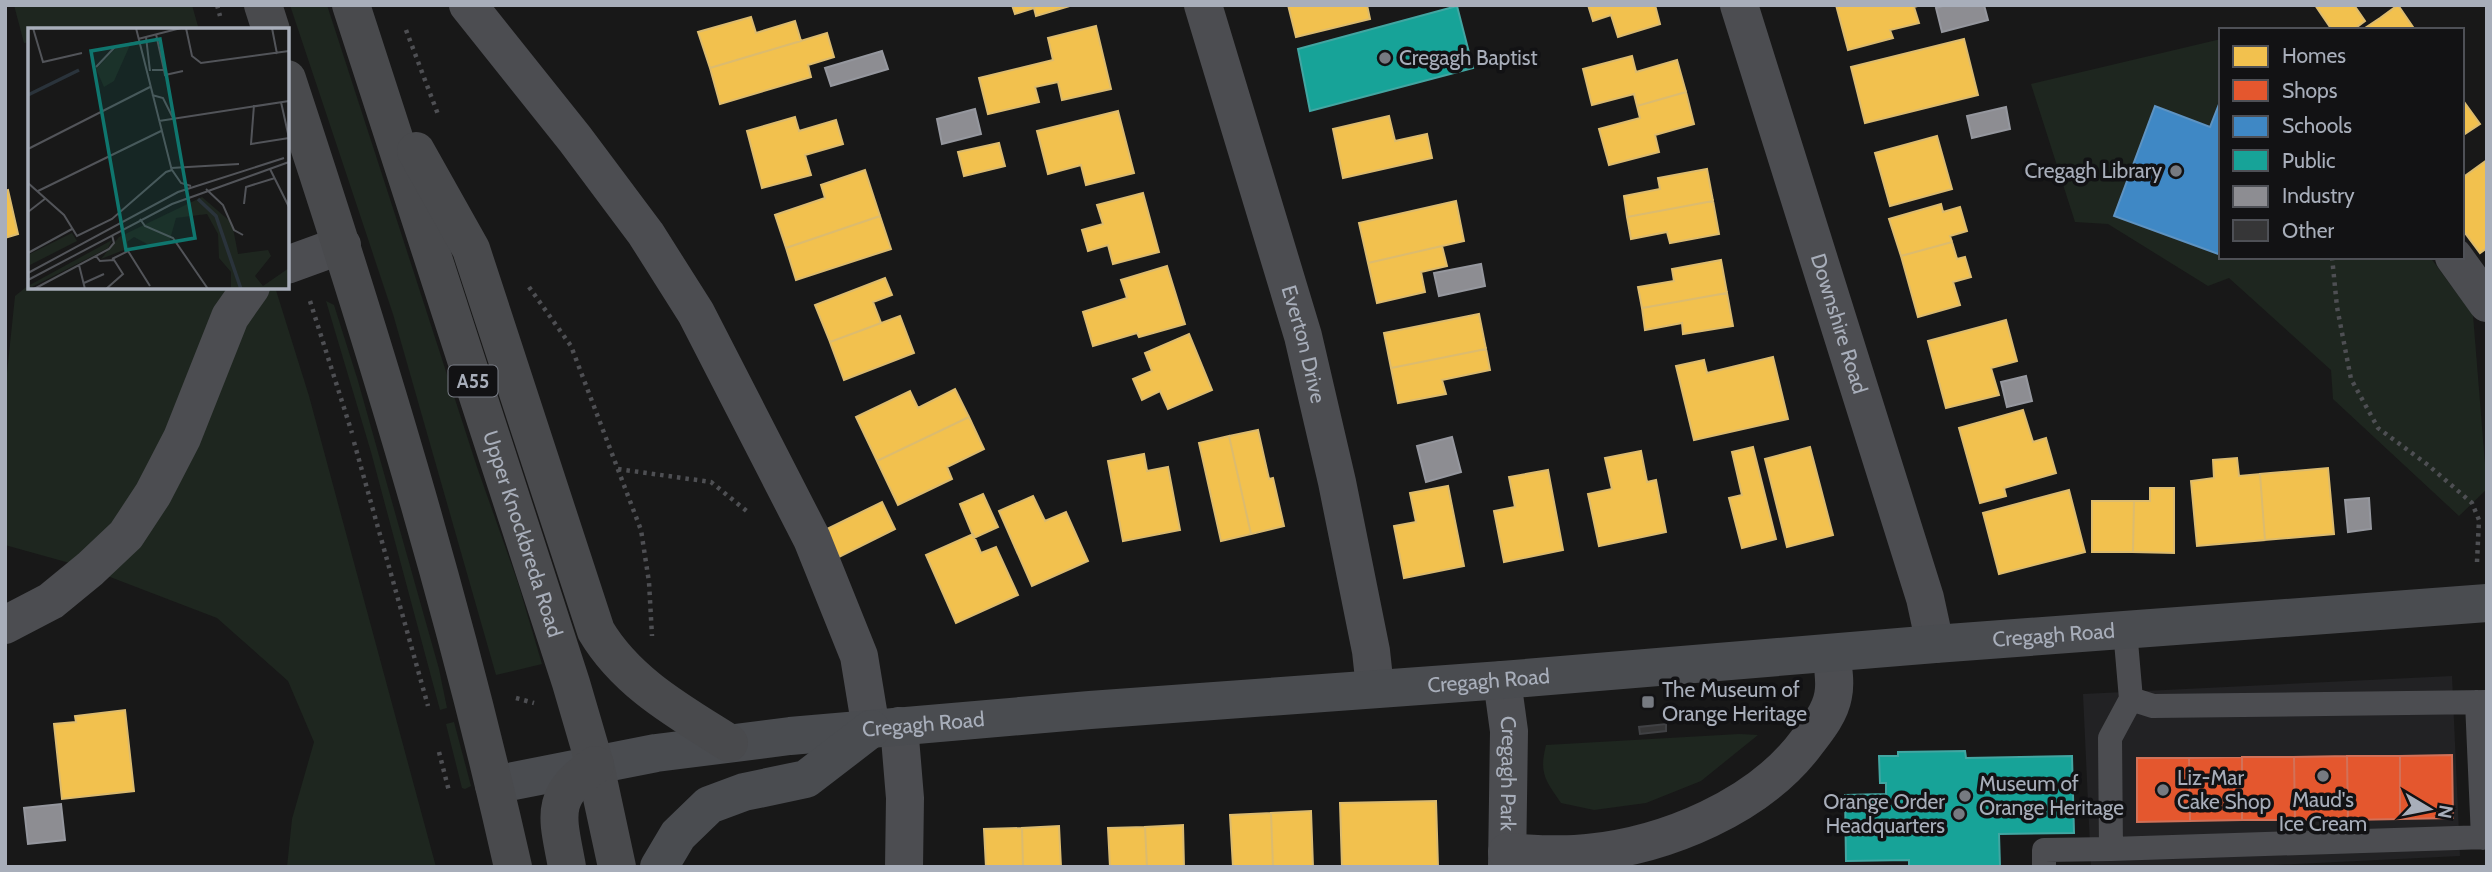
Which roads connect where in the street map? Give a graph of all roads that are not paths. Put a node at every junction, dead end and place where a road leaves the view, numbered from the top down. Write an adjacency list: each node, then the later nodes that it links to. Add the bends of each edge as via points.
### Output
1 (262, 5): 6 (highway)
2 (351, 5): 7 (highway, Upper Knockbreda Road / A55)
3 (468, 5): 23 (street, via 638,223 696,313 832,586)
4 (1203, 5): 20 (street, Everton Drive, via 1303,336 1337,482)
5 (1739, 5): 17 (street, Downshire Road)
6 (270, 28)
7 (376, 80): 24 (highway, via 471,249 596,631 630,675); 25 (highway, Upper Knockbreda Road / A55)
8 (289, 85): 9 (highway)
9 (342, 245): 11 (street); 26 (highway, via 412,475)
10 (2455, 259): 13 (street)
11 (289, 264)
12 (250, 289): 15 (street, via 230,317 182,438 126,535 51,601)
13 (2487, 303)
14 (2487, 603): 16 (street, Cregagh Road)
15 (5, 625)
16 (2125, 630): 17 (street, Cregagh Road); 21 (lane)
17 (1936, 644): 18 (street, Cregagh Road)
18 (1831, 653): 19 (street, Cregagh Road); 29 (street, via 1833,700 1793,761 1767,784 1705,821 1645,842)
19 (1502, 680): 20 (street, Cregagh Road); 29 (street, Cregagh Park, via 1509,731)
20 (1376, 688): 23 (street, Cregagh Road)
21 (2132, 699): 22 (lane, via 2153,706); 28 (lane, via 2110,738)
22 (2482, 702): 27 (lane)
23 (885, 727): 24 (street, Cregagh Road); 33 (street, via 806,779 709,805 678,835); 34 (street, via 905,786)
24 (729, 743): 25 (street, Cregagh Road)
25 (595, 765): 26 (street, Cregagh Road); 31 (highway, via 574,779 561,800 558,818); 32 (highway, Upper Knockbreda Road / A55)
26 (495, 785): 30 (highway)
27 (2485, 837): 28 (lane)
28 (2111, 849): 35 (lane, via 2044,850)
29 (1507, 860)
30 (513, 867)
31 (567, 867)
32 (617, 867)
33 (659, 867)
34 (904, 867)
35 (2044, 867)

